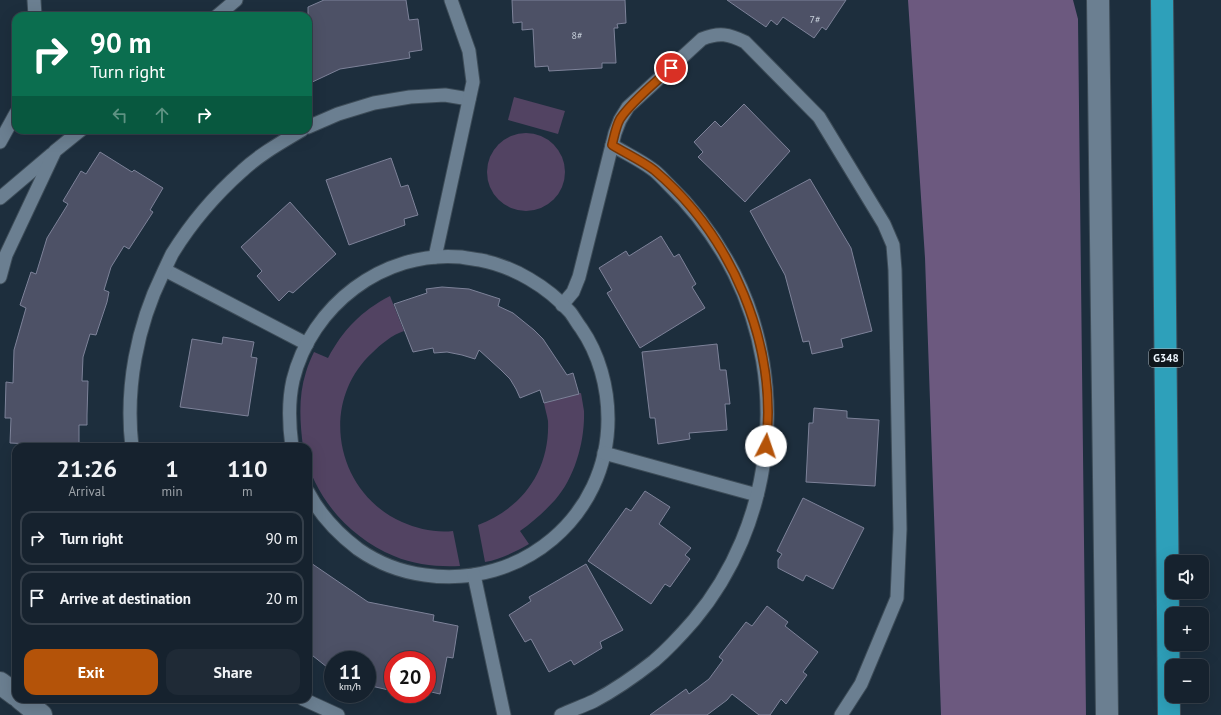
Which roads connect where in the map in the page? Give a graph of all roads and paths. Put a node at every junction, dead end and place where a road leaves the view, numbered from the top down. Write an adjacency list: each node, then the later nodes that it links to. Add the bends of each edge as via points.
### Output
1 (34, 0): 6 (lane)
2 (236, 0): 7 (lane)
3 (451, 0): 8 (lane, via 469,51 473,82)
4 (1098, 0): 37 (street)
5 (1162, 0): 38 (highway, G348)
6 (35, 12)
7 (222, 12)
8 (469, 99): 10 (lane, via 445,95 374,103); 17 (lane)
9 (12, 120): 13 (lane)
10 (312, 125)
11 (75, 134): 15 (lane)
12 (295, 134): 18 (lane, via 243,170 216,196 192,224)
13 (0, 142)
14 (612, 145): 20 (lane, via 579,277 573,292); 25 (lane, via 653,170 680,195 724,254 741,288 754,323 767,396 767,433); 36 (lane, via 620,120 628,107 702,39 723,34 735,37 745,42 819,117 884,224 893,245 900,529 897,598 862,684)
15 (55, 152): 16 (lane); 19 (lane, via 6,255)
16 (0, 198)
17 (435, 257): 20 (lane, via 485,261 508,269 552,294); 21 (lane, via 386,269 364,281 326,314)
18 (165, 270): 21 (lane); 22 (lane, via 155,288 134,360 130,397)
19 (0, 277)
20 (562, 305): 24 (lane, via 584,332 596,355 604,379 608,429)
21 (307, 344): 23 (lane, via 295,375 290,399)
22 (131, 443)
23 (292, 443)
24 (604, 454): 25 (lane); 27 (lane, via 597,478 586,500 554,538 534,553 511,565)
25 (757, 495): 35 (lane, via 742,541 725,575 706,606 682,634 655,660 625,682 593,701)
26 (312, 508): 27 (lane, via 346,540 366,555 389,566 438,577)
27 (474, 575): 34 (lane)
28 (0, 683): 29 (street)
29 (12, 692)
30 (26, 703): 32 (street)
31 (312, 703): 33 (lane)
32 (41, 715)
33 (338, 715)
34 (504, 715)
35 (561, 715)
36 (841, 715)
37 (1107, 715)
38 (1169, 715)

